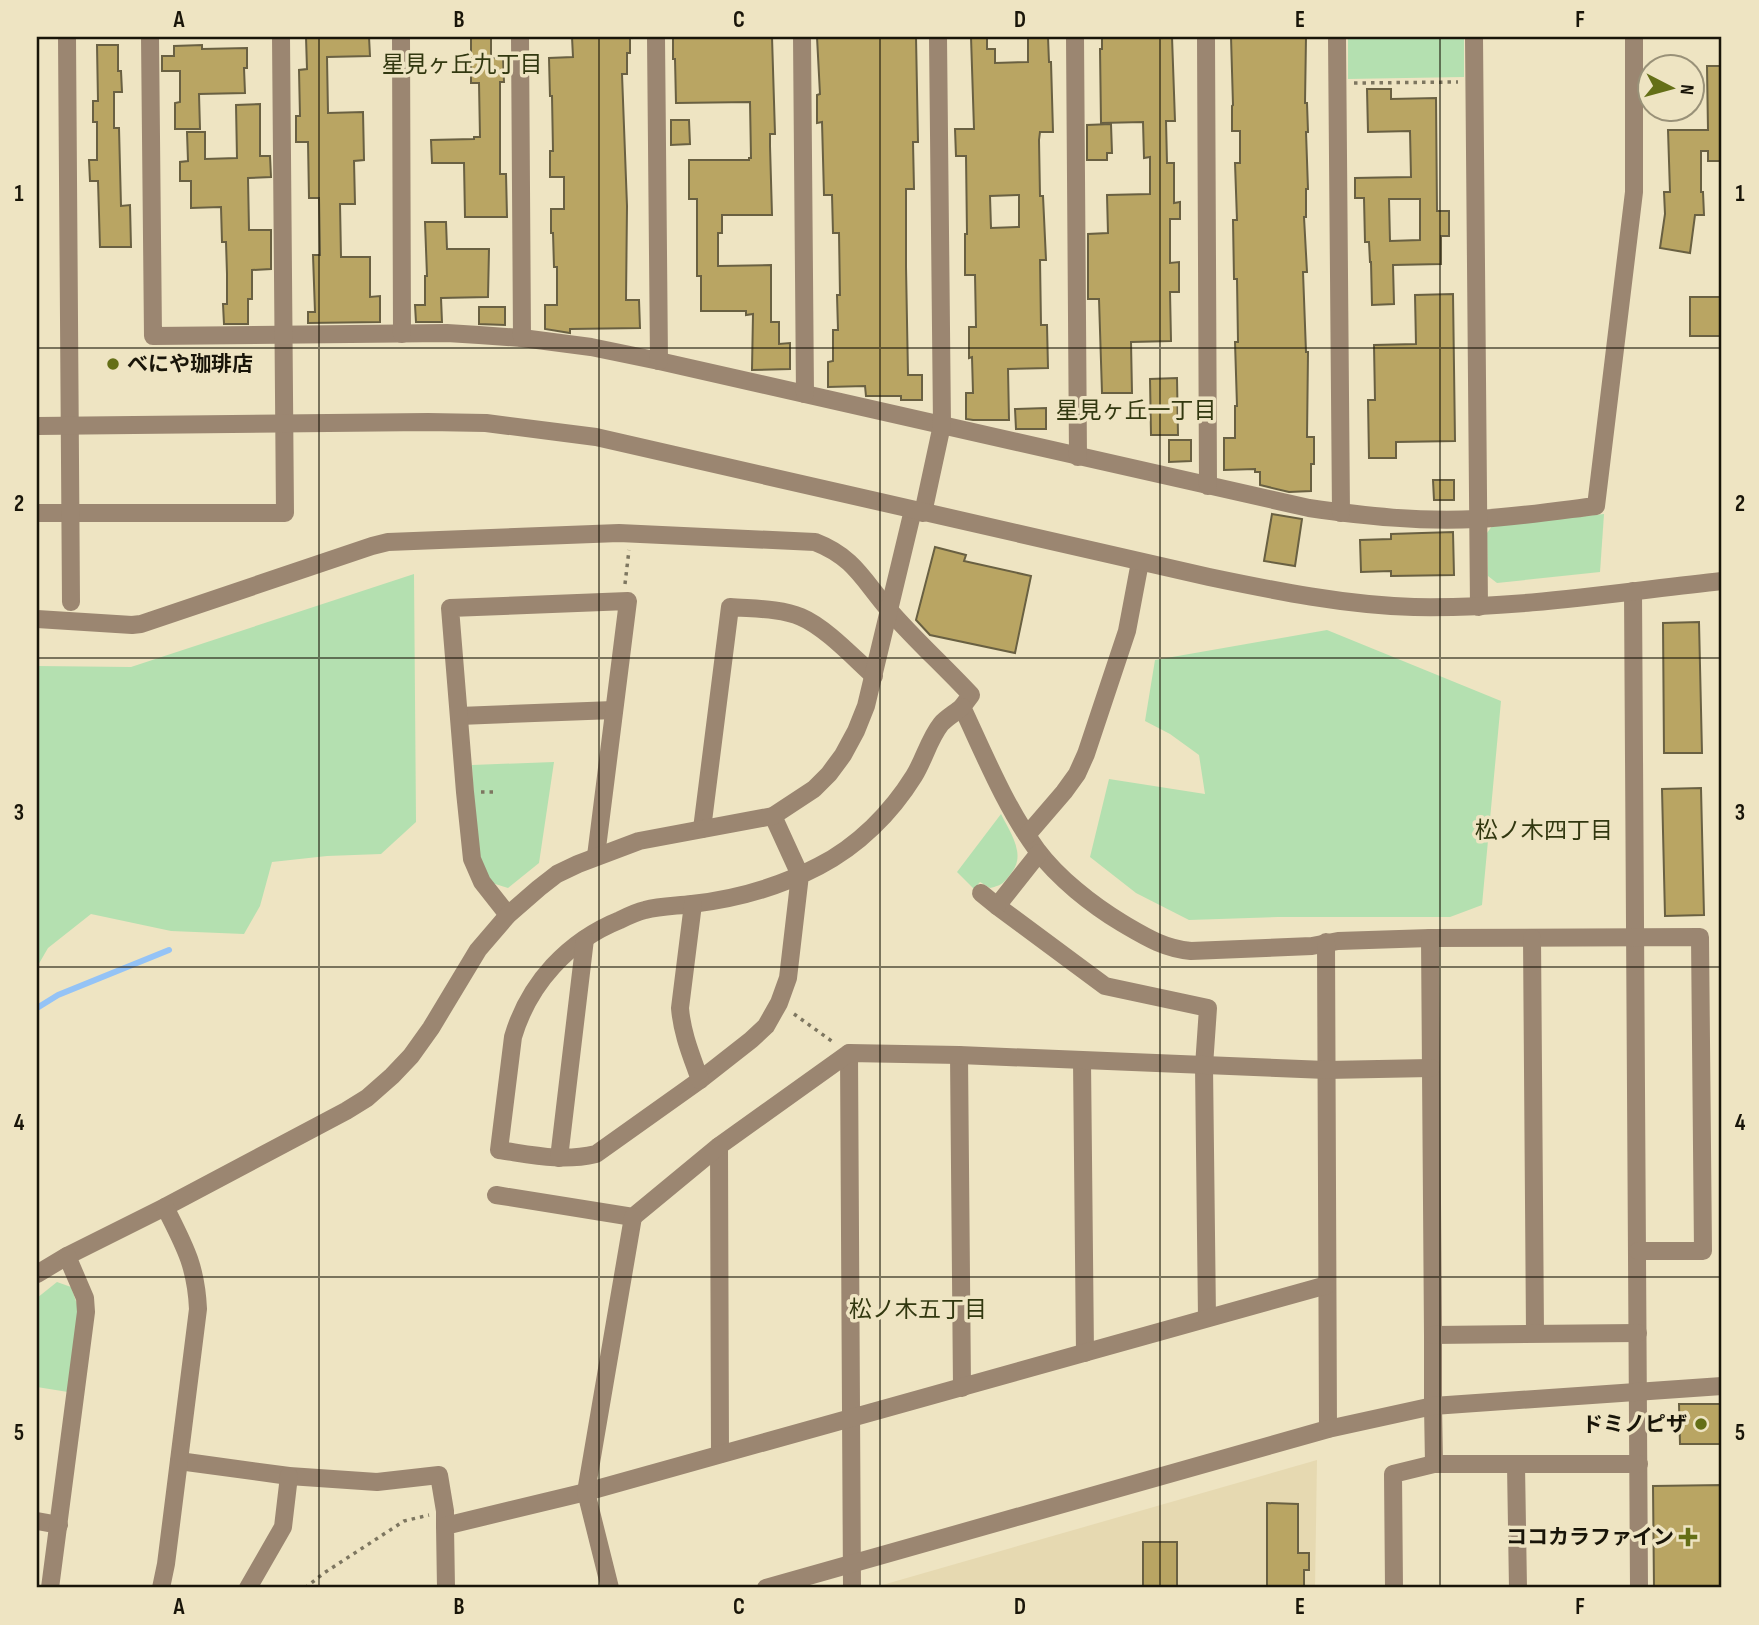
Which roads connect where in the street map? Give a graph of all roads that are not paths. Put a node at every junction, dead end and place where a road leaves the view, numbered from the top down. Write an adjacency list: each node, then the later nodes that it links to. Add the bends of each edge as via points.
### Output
1 (67, 37): 22 (street)
2 (150, 37): 15 (street, via 153,336)
3 (281, 37): 15 (street)
4 (401, 37): 14 (street)
5 (520, 37): 16 (street)
6 (656, 37): 17 (street)
7 (802, 37): 18 (street)
8 (938, 37): 20 (street)
9 (1075, 37): 23 (street)
10 (1206, 37): 24 (street)
11 (1337, 37): 28 (street)
12 (1474, 37): 29 (street)
13 (1634, 37): 29 (street, via 1634,192 1596,506)
14 (402, 334): 15 (street); 16 (street)
15 (283, 335): 19 (street)
16 (522, 338): 17 (street)
17 (659, 361): 18 (street)
18 (805, 394): 20 (street)
19 (284, 424): 22 (street); 25 (street, via 285,513); 26 (street, via 486,423 551,430)
20 (942, 425): 23 (street); 26 (street)
21 (37, 426): 22 (street)
22 (70, 426): 25 (street)
23 (1079, 457): 24 (street)
24 (1208, 486): 28 (street)
25 (70, 512): 27 (street); 33 (street)
26 (918, 512): 30 (street); 35 (street)
27 (37, 513)
28 (1341, 513): 29 (street, via 1398,519)
29 (1478, 519): 34 (street)
30 (1140, 562): 34 (street, via 1350,601); 43 (street, via 1127,631 1086,754 1064,792)
31 (1722, 581): 32 (street)
32 (1633, 591): 34 (street); 51 (street)
33 (71, 602)
34 (1479, 607)
35 (889, 610): 36 (street, via 846,558 815,542 619,533 388,542 141,624); 37 (street); 38 (street, via 971,695)
36 (37, 620)
37 (874, 676): 41 (street, via 856,731 830,774); 42 (street, via 800,617 730,607)
38 (962, 707): 43 (street); 46 (street, via 941,724 915,774 883,819 845,850)
39 (614, 710): 40 (street); 40 (street, via 628,601 450,608); 45 (street)
40 (460, 716): 50 (street, via 472,859 482,882)
41 (773, 816): 42 (street); 46 (street)
42 (702, 829): 45 (street, via 639,841)
43 (1027, 835): 44 (street)
44 (1039, 853): 49 (street); 55 (street, via 1108,915 1174,949)
45 (596, 856): 50 (street, via 557,874)
46 (800, 875): 48 (street, via 778,886); 62 (street, via 788,978 779,1003 766,1026)
47 (981, 893): 49 (street)
48 (693, 904): 54 (street, via 642,910); 62 (street, via 680,1008 683,1032)
49 (997, 906): 59 (street, via 1105,986 1208,1009)
50 (508, 915): 66 (street, via 478,950 431,1028 393,1076 346,1111)
51 (1635, 937): 53 (street); 68 (street); 68 (street, via 1700,937 1703,1251)
52 (1430, 938): 53 (street); 55 (street); 60 (street)
53 (1532, 938): 74 (street)
54 (585, 939): 64 (street); 64 (street, via 539,982 518,1022 499,1150)
55 (1326, 942): 61 (street)
56 (849, 1053): 57 (street); 63 (street); 81 (street)
57 (959, 1055): 58 (street); 78 (street)
58 (1082, 1060): 59 (street); 76 (street)
59 (1204, 1066): 61 (street); 72 (street)
60 (1431, 1068): 61 (street); 75 (street)
61 (1326, 1070): 71 (street)
62 (700, 1080): 64 (street, via 596,1154)
63 (719, 1146): 67 (street); 83 (street)
64 (559, 1158)
65 (496, 1195): 67 (street)
66 (165, 1207): 69 (street); 84 (street, via 188,1254 197,1291)
67 (633, 1217): 89 (street)
68 (1638, 1251): 73 (street)
69 (67, 1256): 70 (street); 92 (street, via 85,1298 86,1312)
70 (37, 1274)
71 (1327, 1285): 72 (street); 82 (street)
72 (1207, 1318): 76 (street)
73 (1638, 1332): 74 (street); 79 (street)
74 (1535, 1333): 75 (street)
75 (1433, 1335): 80 (street)
76 (1085, 1353): 78 (street)
77 (1722, 1386): 79 (street)
78 (962, 1388): 81 (street)
79 (1637, 1392): 80 (street); 86 (street)
80 (1433, 1406): 82 (street); 85 (street)
81 (851, 1418): 83 (street); 93 (street)
82 (1328, 1429): 93 (street)
83 (720, 1454): 89 (street)
84 (179, 1461): 88 (street); 95 (street)
85 (1434, 1464): 87 (street); 101 (street, via 1393,1474)
86 (1639, 1464): 87 (street); 103 (street)
87 (1516, 1465): 102 (street)
88 (289, 1476): 90 (street, via 377,1482 439,1475); 96 (street, via 283,1527)
89 (586, 1492): 90 (street); 98 (street)
90 (445, 1519): 97 (street)
91 (37, 1521): 92 (street)
92 (59, 1525): 94 (street)
93 (852, 1564): 99 (street); 100 (street)
94 (50, 1588)
95 (161, 1588)
96 (248, 1588)
97 (446, 1588)
98 (610, 1588)
99 (766, 1588)
100 (852, 1588)
101 (1394, 1588)
102 (1518, 1588)
103 (1639, 1588)

